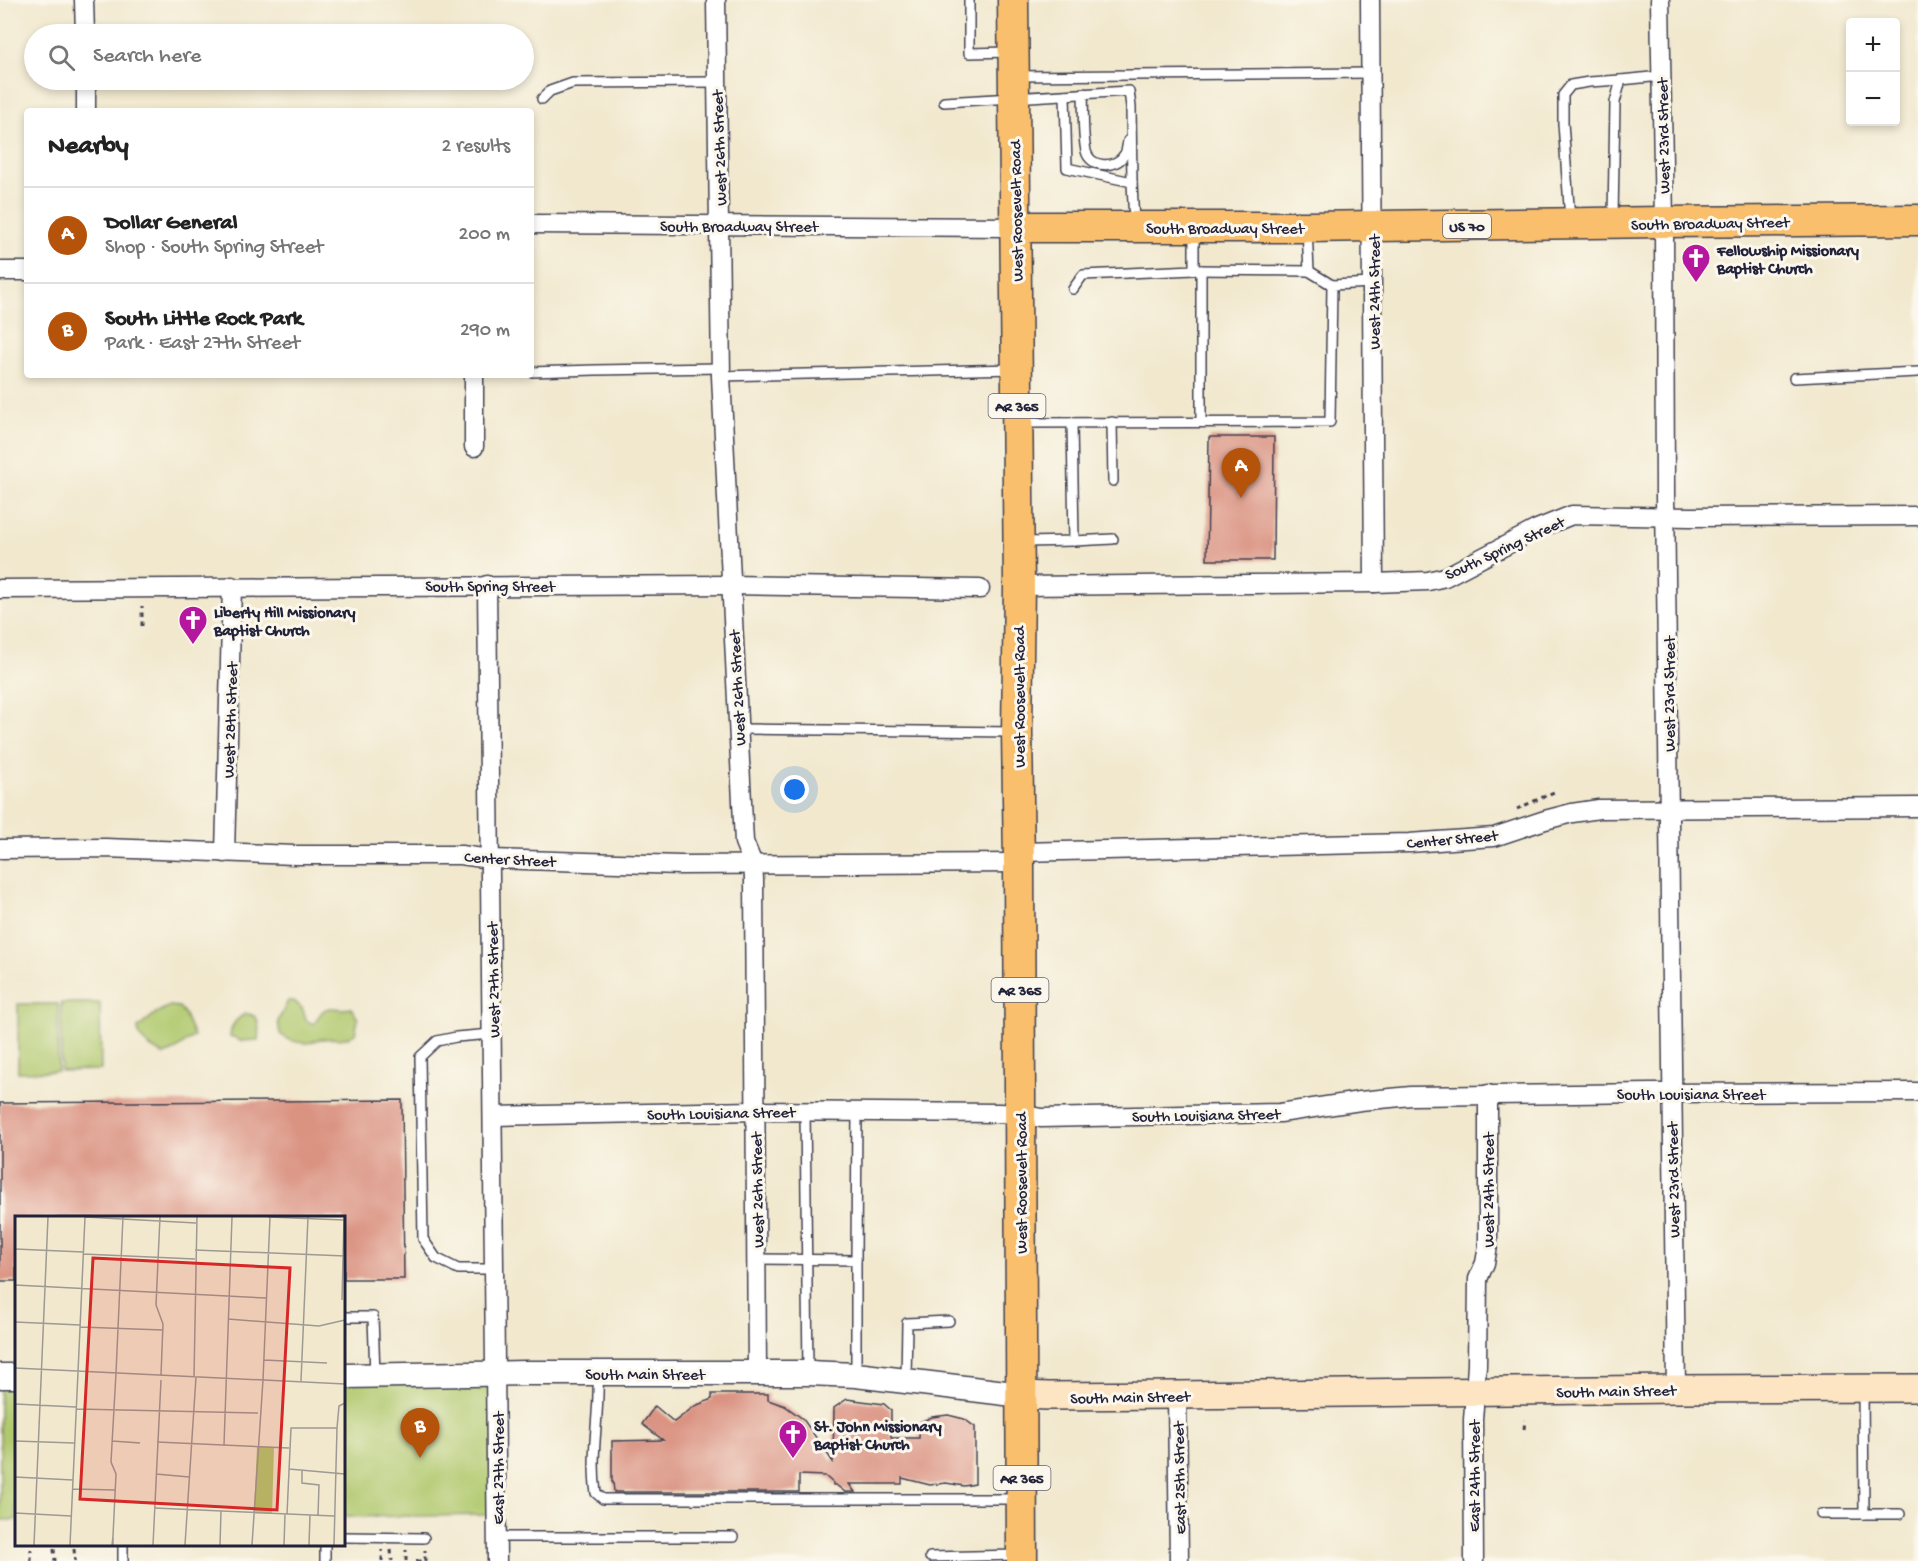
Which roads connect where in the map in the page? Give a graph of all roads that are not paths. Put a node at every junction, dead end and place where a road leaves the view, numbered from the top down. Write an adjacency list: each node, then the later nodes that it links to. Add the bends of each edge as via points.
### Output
1 (84, 0): 7 (street)
2 (716, 0): 13 (street, West 26th Street)
3 (969, 0): 9 (lane, via 969,53)
4 (1013, 0): 9 (main road, West Roosevelt Road)
5 (1370, 0): 8 (street, West 24th Street)
6 (1660, 0): 11 (street, West 23rd Street)
7 (85, 24)
8 (1371, 73): 10 (lane); 31 (street, West 24th Street)
9 (1013, 75): 10 (lane); 17 (lane); 19 (lane); 32 (main road, West Roosevelt Road)
10 (1129, 75): 15 (lane)
11 (1660, 76): 12 (lane); 24 (street, West 23rd Street)
12 (1621, 80): 25 (lane, via 1571,85 1563,95); 28 (lane, via 1615,102)
13 (716, 82): 18 (lane, via 573,83 550,91); 27 (street, West 26th Street)
14 (86, 90): 20 (street)
15 (1129, 91): 16 (lane); 21 (lane)
16 (1083, 93): 17 (lane); 21 (lane, via 1087,154 1102,165 1113,164 1124,156)
17 (1065, 95): 22 (lane, via 1067,168)
18 (542, 99)
19 (944, 102)
20 (86, 108)
21 (1131, 108): 22 (lane)
22 (1132, 182): 29 (lane)
23 (1918, 220): 24 (main road, South Broadway Street / US 70)
24 (1664, 222): 28 (main road, South Broadway Street / US 70); 53 (street, West 23rd Street)
25 (1570, 223): 28 (main road, South Broadway Street / US 70); 31 (main road, South Broadway Street / US 70)
26 (534, 224): 27 (street, South Broadway Street)
27 (720, 224): 32 (street, South Broadway Street); 43 (street, West 26th Street)
28 (1613, 224)
29 (1134, 226): 30 (main road, South Broadway Street / US 70); 32 (main road, South Broadway Street / US 70)
30 (1194, 226): 33 (main road, South Broadway Street / US 70); 34 (lane)
31 (1373, 226): 33 (main road, South Broadway Street / US 70); 38 (street, West 24th Street)
32 (1015, 227): 41 (main road, West Roosevelt Road / AR 365)
33 (1307, 227): 37 (lane)
34 (1197, 270): 37 (lane); 40 (lane, via 1083,275); 48 (lane)
35 (0, 271): 36 (street)
36 (24, 271)
37 (1309, 271): 39 (lane)
38 (1373, 283): 39 (lane); 58 (street, West 24th Street)
39 (1332, 285): 48 (lane, via 1330,422)
40 (1073, 290)
41 (1016, 369): 43 (lane); 49 (main road, West Roosevelt Road / AR 365)
42 (534, 372): 43 (lane)
43 (721, 372): 60 (street, West 26th Street)
44 (1918, 372): 46 (lane)
45 (474, 378): 51 (street)
46 (1794, 378)
47 (1112, 422): 48 (lane); 50 (lane); 52 (lane)
48 (1201, 422)
49 (1017, 423): 50 (lane); 57 (main road, West Roosevelt Road / AR 365)
50 (1072, 423): 56 (lane)
51 (474, 447)
52 (1113, 481)
53 (1665, 515): 54 (street, South Spring Street); 58 (street, South Spring Street, via 1572,515 1445,577); 68 (street, West 23rd Street)
54 (1918, 516)
55 (1113, 539): 56 (lane)
56 (1074, 541): 57 (lane)
57 (1017, 542): 62 (main road, West Roosevelt Road / AR 365)
58 (1374, 584): 62 (street, South Spring Street)
59 (487, 585): 60 (street, South Spring Street); 61 (street, South Spring Street); 72 (street, West 27th Street)
60 (731, 585): 64 (street, South Spring Street); 65 (street, West 26th Street)
61 (232, 586): 63 (street, South Spring Street); 70 (street, West 28th Street)
62 (1019, 586): 66 (main road, West Roosevelt Road / AR 365)
63 (0, 589)
64 (980, 590)
65 (738, 729): 66 (lane); 73 (street, West 26th Street, via 744,842)
66 (1017, 732): 71 (main road, West Roosevelt Road / AR 365)
67 (1918, 807): 68 (street, Center Street)
68 (1669, 808): 71 (street, Center Street, via 1572,813 1498,837); 76 (street, West 23rd Street)
69 (0, 849): 70 (street, Center Street)
70 (225, 853): 72 (street, Center Street, via 461,855)
71 (1019, 857): 73 (street, Center Street); 81 (main road, West Roosevelt Road / AR 365)
72 (490, 859): 73 (street, Center Street); 74 (street, West 27th Street)
73 (753, 864): 78 (street, West 26th Street)
74 (492, 1034): 82 (street, West 27th Street); 86 (lane, via 437,1041 420,1057 423,1239 436,1257 458,1269)
75 (1918, 1092): 76 (street, South Louisiana Street)
76 (1671, 1093): 77 (street, South Louisiana Street); 99 (street, West 23rd Street)
77 (1488, 1094): 81 (street, South Louisiana Street, via 1411,1096 1245,1115 1041,1118); 100 (street, West 24th Street, via 1488,1246 1478,1279)
78 (755, 1111): 79 (street, South Louisiana Street); 82 (street, South Louisiana Street); 83 (street, West 26th Street)
79 (805, 1111): 80 (street, South Louisiana Street); 84 (lane)
80 (857, 1111): 81 (street, South Louisiana Street); 85 (lane)
81 (1020, 1114): 101 (main road, West Roosevelt Road / AR 365)
82 (493, 1116): 86 (street, West 27th Street)
83 (757, 1259): 84 (lane); 92 (street, West 26th Street)
84 (807, 1259): 85 (lane); 90 (lane)
85 (856, 1260): 93 (lane)
86 (495, 1269): 91 (street, West 27th Street)
87 (345, 1317): 95 (lane, via 373,1317)
88 (949, 1321): 96 (lane, via 907,1323)
89 (598, 1373): 91 (street, South Main Street); 92 (street, South Main Street); 103 (lane, via 595,1470 596,1493 603,1498)
90 (808, 1373): 92 (street, South Main Street); 93 (street, South Main Street)
91 (496, 1374): 95 (street, South Main Street); 108 (street, East 27th Street)
92 (757, 1374)
93 (855, 1375): 96 (street, South Main Street)
94 (345, 1376): 95 (street, South Main Street)
95 (375, 1376)
96 (906, 1382): 101 (street, South Main Street)
97 (1863, 1388): 98 (main road, South Main Street); 99 (main road, South Main Street); 105 (lane)
98 (1918, 1388)
99 (1676, 1389): 100 (main road, South Main Street)
100 (1474, 1391): 102 (main road, South Main Street); 115 (street, East 24th Street)
101 (1022, 1395): 102 (main road, South Main Street); 103 (main road, AR 365)
102 (1177, 1395): 114 (street, East 25th Street)
103 (1022, 1498): 112 (main road, AR 365)
104 (1821, 1514): 105 (lane)
105 (1864, 1514): 106 (lane)
106 (1900, 1514)
107 (345, 1537): 110 (lane)
108 (497, 1537): 109 (lane); 113 (street, East 27th Street)
109 (733, 1537)
110 (424, 1538)
111 (930, 1557): 112 (lane)
112 (1022, 1558)
113 (497, 1561)
114 (1179, 1561)
115 (1474, 1561)

